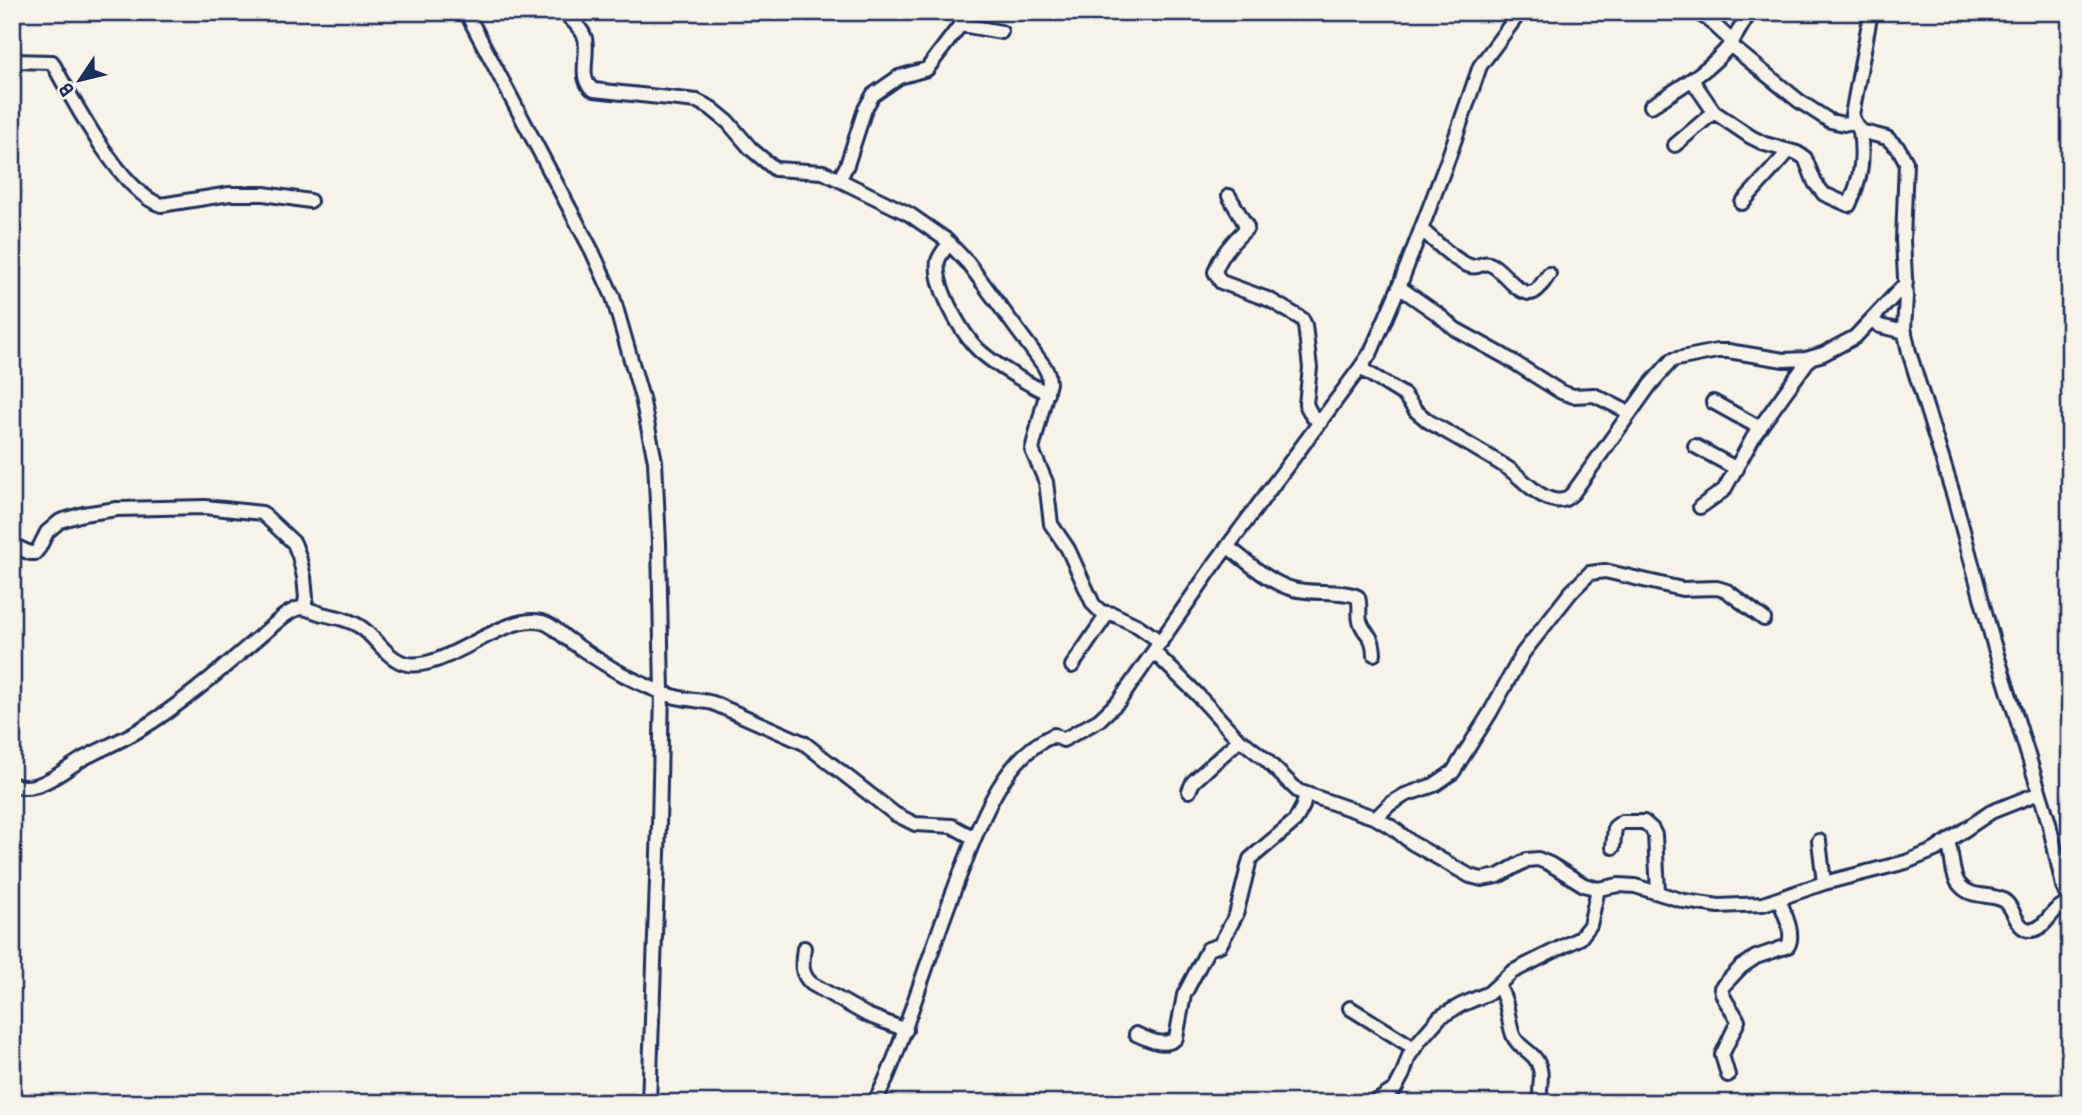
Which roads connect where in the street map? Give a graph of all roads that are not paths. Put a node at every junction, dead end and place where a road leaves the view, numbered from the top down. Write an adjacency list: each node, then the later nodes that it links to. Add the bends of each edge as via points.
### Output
1 (466, 12): 45 (street, via 613,297 655,461)
2 (564, 12): 16 (street, via 585,40 589,88 697,101 728,122 775,169 814,170)
3 (1520, 12): 20 (street, via 1480,66)
4 (1696, 12): 8 (street)
5 (1750, 12): 8 (street)
6 (1871, 12): 13 (street, via 1852,115)
7 (1000, 32): 16 (street, via 962,25 927,69 899,77 873,95)
8 (1732, 44): 10 (street); 13 (street, via 1799,101 1830,121)
9 (12, 61): 18 (street, via 52,62 103,147 138,192 152,202 161,205 230,194)
10 (1692, 80): 11 (street); 12 (street)
11 (1651, 106)
12 (1714, 112): 14 (street); 15 (street, via 1758,141)
13 (1857, 126): 15 (street, via 1863,149 1857,189 1849,205 1824,194 1805,158); 23 (street, via 1886,138 1906,162)
14 (1675, 145)
15 (1789, 151): 19 (street)
16 (839, 180): 21 (street, via 909,214)
17 (1229, 196): 32 (street, via 1247,227 1224,253 1215,272 1221,282 1270,300 1302,319 1310,368 1306,404)
18 (310, 201)
19 (1742, 203)
20 (1421, 229): 22 (street, via 1462,262 1471,266 1490,263 1528,293 1539,288); 24 (street)
21 (950, 243): 29 (street, via 1044,366); 29 (street, via 939,258 938,277 962,327 983,354)
22 (1549, 274)
23 (1906, 283): 25 (street); 26 (street)
24 (1399, 287): 28 (street); 31 (street, via 1455,330 1562,392 1594,395)
25 (1872, 320): 26 (street); 27 (street, via 1855,337)
26 (1905, 332): 49 (street)
27 (1810, 358): 31 (street, via 1784,360 1717,351 1672,360); 33 (street)
28 (1360, 368): 31 (street, via 1404,396 1428,421 1552,500 1567,499 1573,493); 32 (street)
29 (1047, 393): 40 (street, via 1032,450 1046,482 1051,524 1093,604)
30 (1713, 402): 33 (street)
31 (1630, 413)
32 (1321, 422): 38 (street)
33 (1760, 428): 35 (street)
34 (1695, 446): 35 (street)
35 (1737, 469): 36 (street, via 1724,490)
36 (1700, 507)
37 (12, 545): 39 (street, via 35,553 47,532 60,522 117,509 205,507 262,513 294,543 304,577)
38 (1228, 547): 42 (street); 43 (street, via 1290,589 1358,597 1360,621 1374,641)
39 (304, 607): 45 (street, via 361,627 398,661 409,664 426,663 510,626 527,621 546,623 615,670); 47 (street, via 284,616 199,689 142,729 41,783)
40 (1108, 613): 42 (street, via 1138,626); 44 (street)
41 (1764, 619): 51 (street, via 1727,591 1682,589 1605,571 1590,573 1523,653 1453,772 1434,785 1405,795)
42 (1157, 647): 46 (street); 52 (street, via 1119,701 1099,720 1063,740 1054,735 1030,748 1006,776)
43 (1374, 654)
44 (1072, 666)
45 (662, 692): 52 (street, via 713,703 804,743 895,814 915,824 952,826); 68 (street)
46 (1239, 740): 48 (street, via 1198,776); 50 (street)
47 (12, 784)
48 (1189, 791)
49 (2039, 793): 54 (street, via 1991,812); 60 (street)
50 (1306, 794): 51 (street); 65 (street, via 1295,821 1250,859 1236,915 1220,945 1208,949 1184,995 1176,1038 1162,1043)
51 (1376, 818): 57 (street, via 1470,876 1498,876 1538,859 1584,886)
52 (974, 838): 64 (street)
53 (1819, 841): 56 (street)
54 (1948, 842): 56 (street, via 1906,862); 60 (street, via 1960,886 2003,900 2027,930 2035,930)
55 (1613, 848): 58 (street, via 1620,823 1649,825 1654,835)
56 (1824, 883): 59 (street)
57 (1598, 889): 58 (street, via 1619,885); 62 (street, via 1590,925 1580,938 1512,972)
58 (1658, 892): 59 (street, via 1719,906)
59 (1779, 899): 67 (street, via 1791,942 1756,957 1721,988 1738,1021 1722,1055)
60 (2070, 901)
61 (804, 948): 64 (street, via 802,971 812,984 867,1015)
62 (1498, 986): 66 (street, via 1440,1017); 71 (street, via 1513,1036 1534,1055 1541,1070)
63 (1350, 1007): 66 (street)
64 (906, 1030): 69 (street)
65 (1136, 1034)
66 (1414, 1048): 70 (street, via 1395,1089)
67 (1728, 1075)
68 (649, 1103)
69 (874, 1103)
70 (1374, 1103)
71 (1542, 1103)

